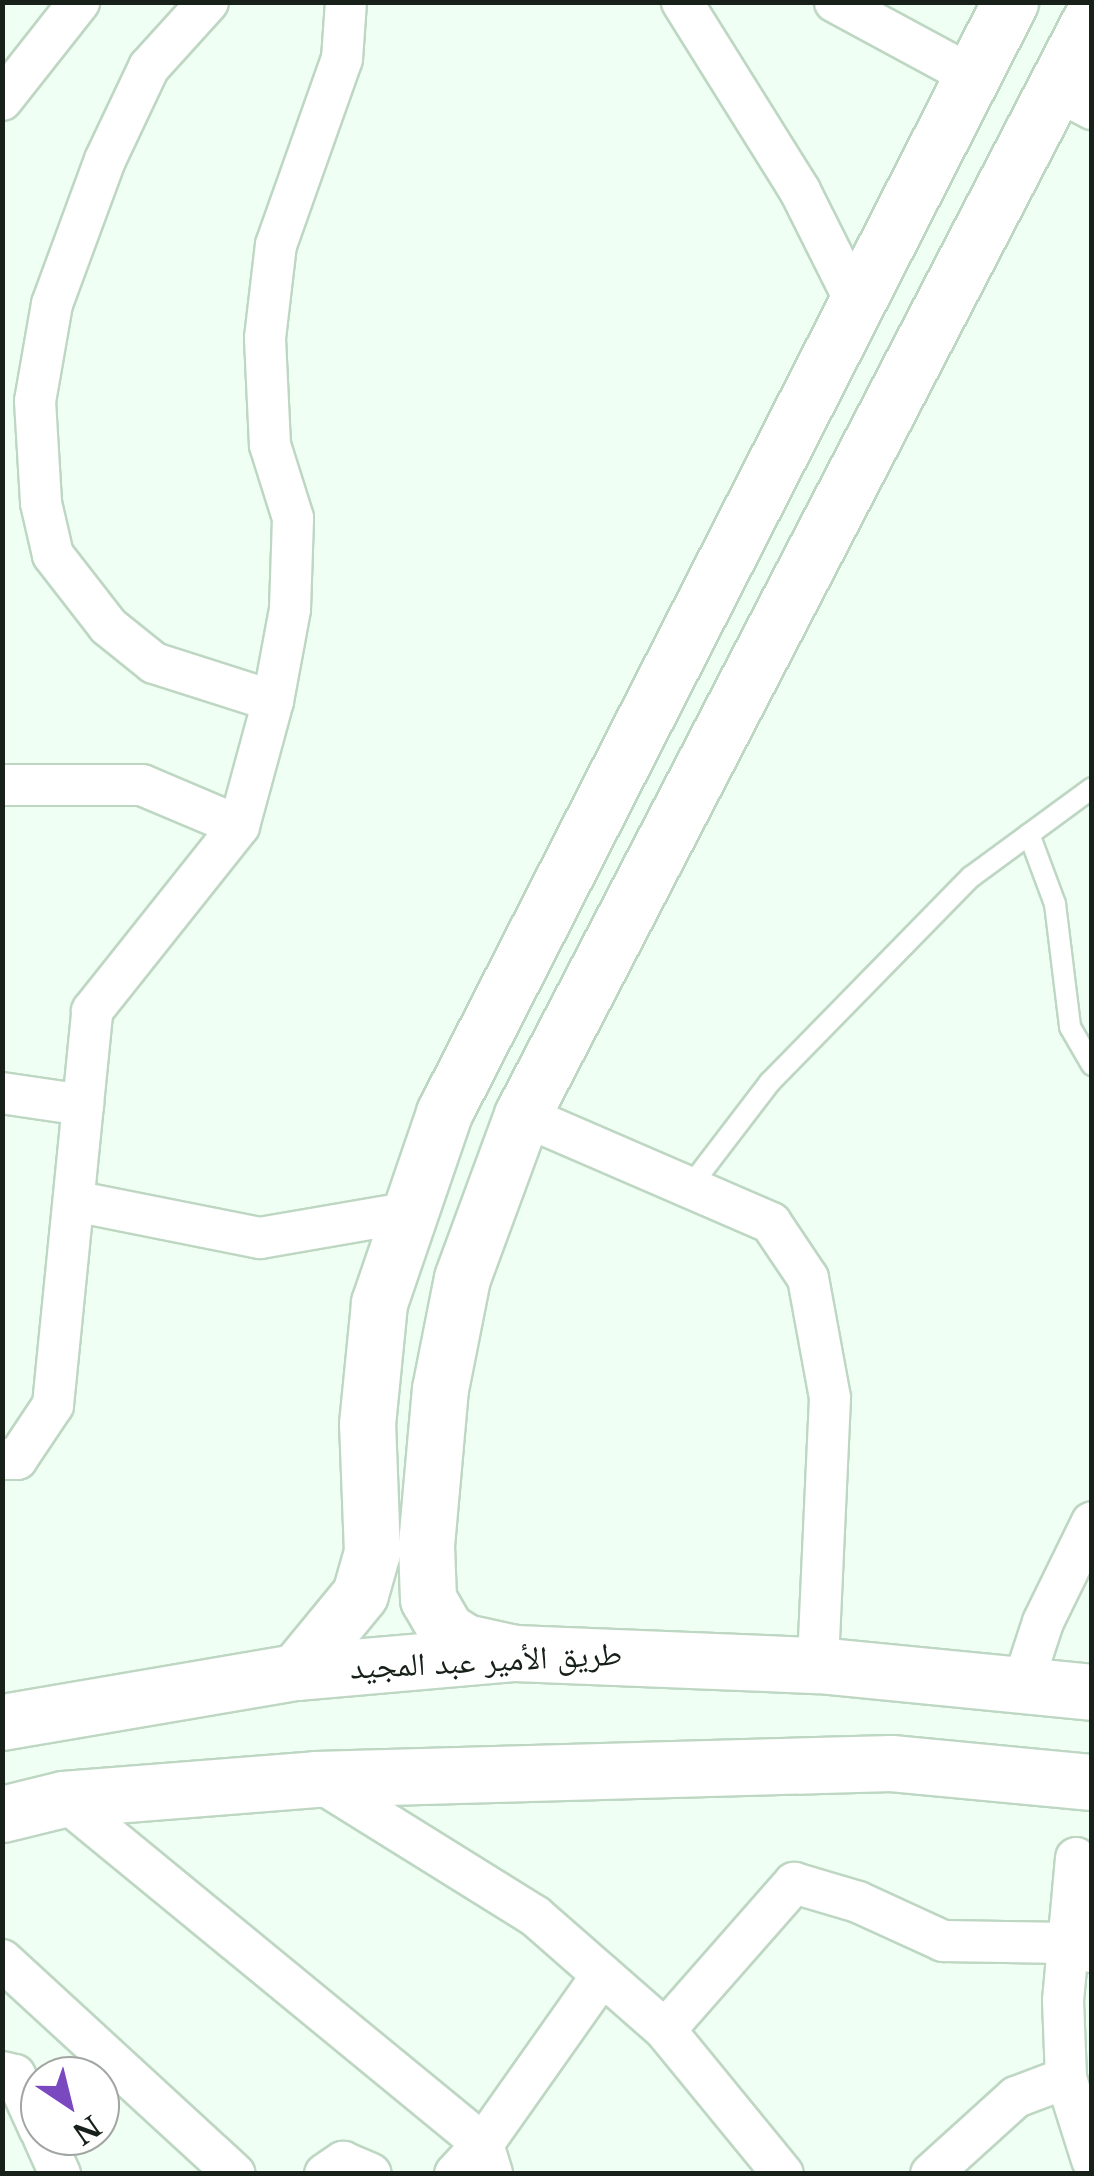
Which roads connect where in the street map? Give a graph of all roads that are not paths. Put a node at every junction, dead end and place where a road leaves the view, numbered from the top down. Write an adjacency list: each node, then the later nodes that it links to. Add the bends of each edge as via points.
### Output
1 (79, 2): 10 (street)
2 (208, 2): 12 (street, via 149,67 105,160 52,304 35,401 42,503 54,555 108,626 154,663)
3 (346, 2): 12 (street, via 342,59 276,246 265,338 270,446 292,518 290,609)
4 (682, 2): 11 (street, via 800,191)
5 (835, 2): 8 (street)
6 (1010, 2): 8 (main road)
7 (1092, 17): 9 (main road)
8 (972, 76): 11 (main road)
9 (1073, 99): 20 (main road)
10 (2, 100)
11 (857, 305): 23 (main road, via 444,1113)
12 (273, 700): 15 (street)
13 (2, 785): 15 (street, via 142,785)
14 (1092, 788): 16 (lane)
15 (238, 826): 19 (street, via 92,1011)
16 (1029, 834): 17 (lane, via 1055,904 1070,1027); 21 (lane, via 970,877 770,1082)
17 (1092, 1065)
18 (2, 1093): 19 (street)
19 (83, 1104): 22 (street)
20 (522, 1115): 21 (street); 26 (main road, via 462,1278 440,1389 426,1544 428,1600 446,1630 465,1642)
21 (689, 1188): 27 (street, via 772,1223 808,1278 830,1398)
22 (74, 1201): 23 (street, via 260,1238); 24 (street, via 53,1404 17,1459)
23 (410, 1212): 28 (main road, via 379,1303 367,1424 372,1552 360,1594)
24 (2, 1459)
25 (1092, 1522): 29 (street, via 1043,1622)
26 (515, 1653): 27 (main road, طريق الأمير عبد المجيد); 28 (main road, طريق الأمير عبد المجيد)
27 (818, 1665): 29 (main road, طريق الأمير عبد المجيد)
28 (296, 1672): 31 (main road, طريق الأمير عبد المجيد)
29 (1023, 1683): 30 (main road, طريق الأمير عبد المجيد)
30 (1092, 1692)
31 (2, 1722)
32 (315, 1779): 33 (main road, via 892,1763); 34 (main road); 39 (street, via 536,1916)
33 (1092, 1782)
34 (64, 1799): 35 (main road); 44 (street)
35 (2, 1814)
36 (1076, 1858): 37 (street)
37 (1080, 1947): 40 (street, via 944,1941 858,1902 794,1883); 42 (street)
38 (2, 1960): 46 (street)
39 (602, 1975): 40 (street); 44 (street)
40 (665, 2030): 50 (street)
41 (2, 2072): 43 (street, via 15,2076)
42 (1066, 2078): 45 (street); 51 (street, via 1016,2097)
43 (20, 2087)
44 (488, 2159): 49 (street)
45 (1092, 2160)
46 (235, 2174)
47 (325, 2174): 48 (street, via 344,2162)
48 (372, 2174)
49 (454, 2174)
50 (783, 2174)
51 (931, 2174)

